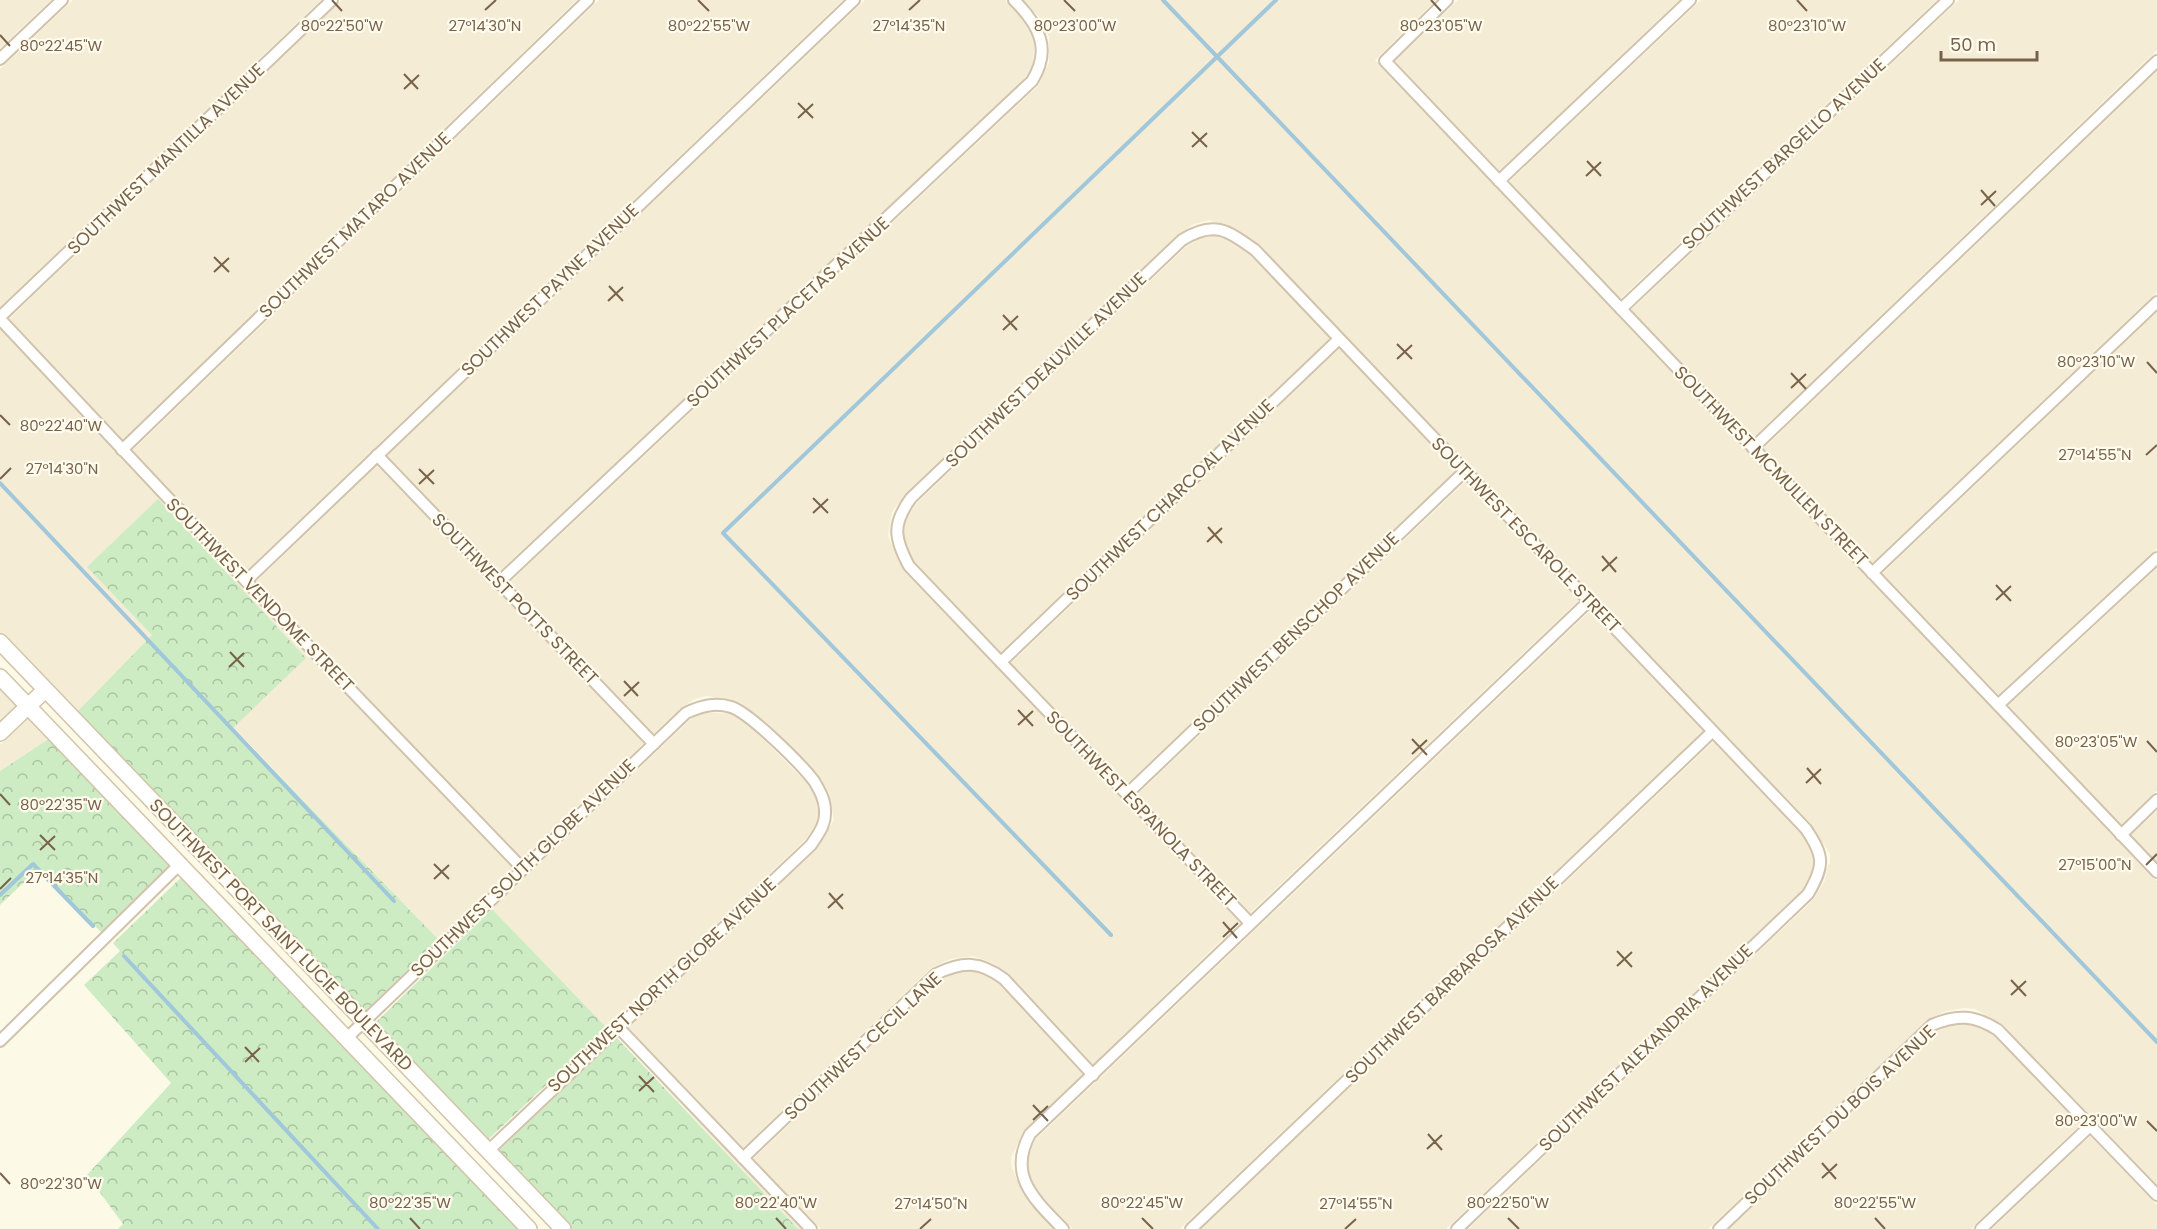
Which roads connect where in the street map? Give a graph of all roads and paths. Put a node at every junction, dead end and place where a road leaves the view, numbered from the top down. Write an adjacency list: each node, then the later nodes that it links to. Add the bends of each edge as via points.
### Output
1 (62, 0): 9 (street)
2 (332, 0): 15 (street, SOUTHWEST MANTILLA AVENUE)
3 (588, 0): 18 (street, SOUTHWEST MATARO AVENUE)
4 (854, 0): 19 (street, SOUTHWEST PAYNE AVENUE)
5 (1014, 0): 25 (street, SOUTHWEST PLACETAS AVENUE, via 1036,26 1043,48 1038,71 1024,91)
6 (1447, 0): 11 (street, SOUTHWEST MCMULLEN STREET, via 1384,61)
7 (1690, 0): 11 (street)
8 (1948, 0): 14 (street, SOUTHWEST BARGELLO AVENUE)
9 (0, 59)
10 (2157, 61): 17 (street)
11 (1499, 181): 14 (street, SOUTHWEST MCMULLEN STREET)
12 (1214, 229): 16 (street, SOUTHWEST ESCAROLE STREET, via 1233,235 1255,250); 21 (street, SOUTHWEST DEAUVILLE AVENUE, via 1199,230 1182,240 911,498 899,514)
13 (2157, 302): 23 (street)
14 (1621, 309): 17 (street, SOUTHWEST MCMULLEN STREET)
15 (0, 318): 18 (street, SOUTHWEST VENDOME STREET)
16 (1339, 339): 20 (street, SOUTHWEST ESCAROLE STREET); 28 (street, SOUTHWEST CHARCOAL AVENUE)
17 (1754, 448): 23 (street, SOUTHWEST MCMULLEN STREET)
18 (122, 450): 24 (street, SOUTHWEST VENDOME STREET)
19 (377, 455): 24 (street, SOUTHWEST PAYNE AVENUE); 25 (street, SOUTHWEST POTTS STREET)
20 (1466, 471): 26 (street, SOUTHWEST ESCAROLE STREET); 36 (street, SOUTHWEST BENSCHOP AVENUE)
21 (896, 531): 28 (street, SOUTHWEST ESPANOLA STREET, via 899,548 909,566)
22 (2157, 558): 31 (street)
23 (1872, 573): 31 (street, SOUTHWEST MCMULLEN STREET)
24 (246, 581): 42 (street, SOUTHWEST VENDOME STREET)
25 (499, 582): 35 (street, SOUTHWEST POTTS STREET)
26 (1589, 601): 33 (street, SOUTHWEST ESCAROLE STREET); 44 (street)
27 (0, 642): 30 (main road, SOUTHWEST PORT SAINT LUCIE BOULEVARD)
28 (1001, 662): 36 (street, SOUTHWEST ESPANOLA STREET)
29 (0, 677): 32 (main road, SOUTHWEST PORT SAINT LUCIE BOULEVARD)
30 (45, 690): 32 (main road); 45 (main road, SOUTHWEST PORT SAINT LUCIE BOULEVARD)
31 (1998, 705): 39 (street, SOUTHWEST MCMULLEN STREET)
32 (28, 706): 34 (main road); 41 (main road, SOUTHWEST PORT SAINT LUCIE BOULEVARD)
33 (1712, 732): 40 (street, SOUTHWEST ESCAROLE STREET, via 1806,829); 58 (street, SOUTHWEST BARBAROSA AVENUE)
34 (0, 733)
35 (654, 744): 38 (street, SOUTHWEST SOUTH GLOBE AVENUE, via 686,713 703,705 733,707 752,718 813,780 823,796); 42 (street, SOUTHWEST SOUTH GLOBE AVENUE)
36 (1127, 794): 44 (street, SOUTHWEST ESPANOLA STREET)
37 (2157, 800): 39 (street)
38 (826, 814): 46 (street, SOUTHWEST NORTH GLOBE AVENUE, via 823,828 811,844)
39 (2121, 835): 43 (street, SOUTHWEST MCMULLEN STREET)
40 (1822, 859): 59 (street, SOUTHWEST ALEXANDRIA AVENUE, via 1819,876 1808,894)
41 (181, 863): 47 (main road, SOUTHWEST PORT SAINT LUCIE BOULEVARD); 48 (street)
42 (523, 869): 45 (street, SOUTHWEST SOUTH GLOBE AVENUE)
43 (2157, 872)
44 (1250, 923): 49 (street)
45 (363, 1022): 47 (street, SOUTHWEST SOUTH GLOBE AVENUE); 51 (main road, SOUTHWEST PORT SAINT LUCIE BOULEVARD)
46 (618, 1027): 51 (street, SOUTHWEST NORTH GLOBE AVENUE); 52 (street)
47 (348, 1037): 54 (main road, SOUTHWEST PORT SAINT LUCIE BOULEVARD)
48 (0, 1041)
49 (1093, 1075): 52 (street, SOUTHWEST CECIL LANE, via 1004,979 989,968 972,963 954,965 936,974); 57 (street, via 1030,1134 1020,1163 1037,1202)
50 (2090, 1126): 53 (street); 60 (street, SOUTHWEST DU BOIS AVENUE, via 1998,1030 1985,1021 1950,1017 1932,1025); 61 (street)
51 (488, 1150): 55 (main road, SOUTHWEST PORT SAINT LUCIE BOULEVARD)
52 (743, 1158): 56 (street)
53 (2157, 1195)
54 (529, 1229)
55 (563, 1229)
56 (812, 1229)
57 (1063, 1229)
58 (1191, 1229)
59 (1457, 1229)
60 (1719, 1229)
61 (1981, 1229)

